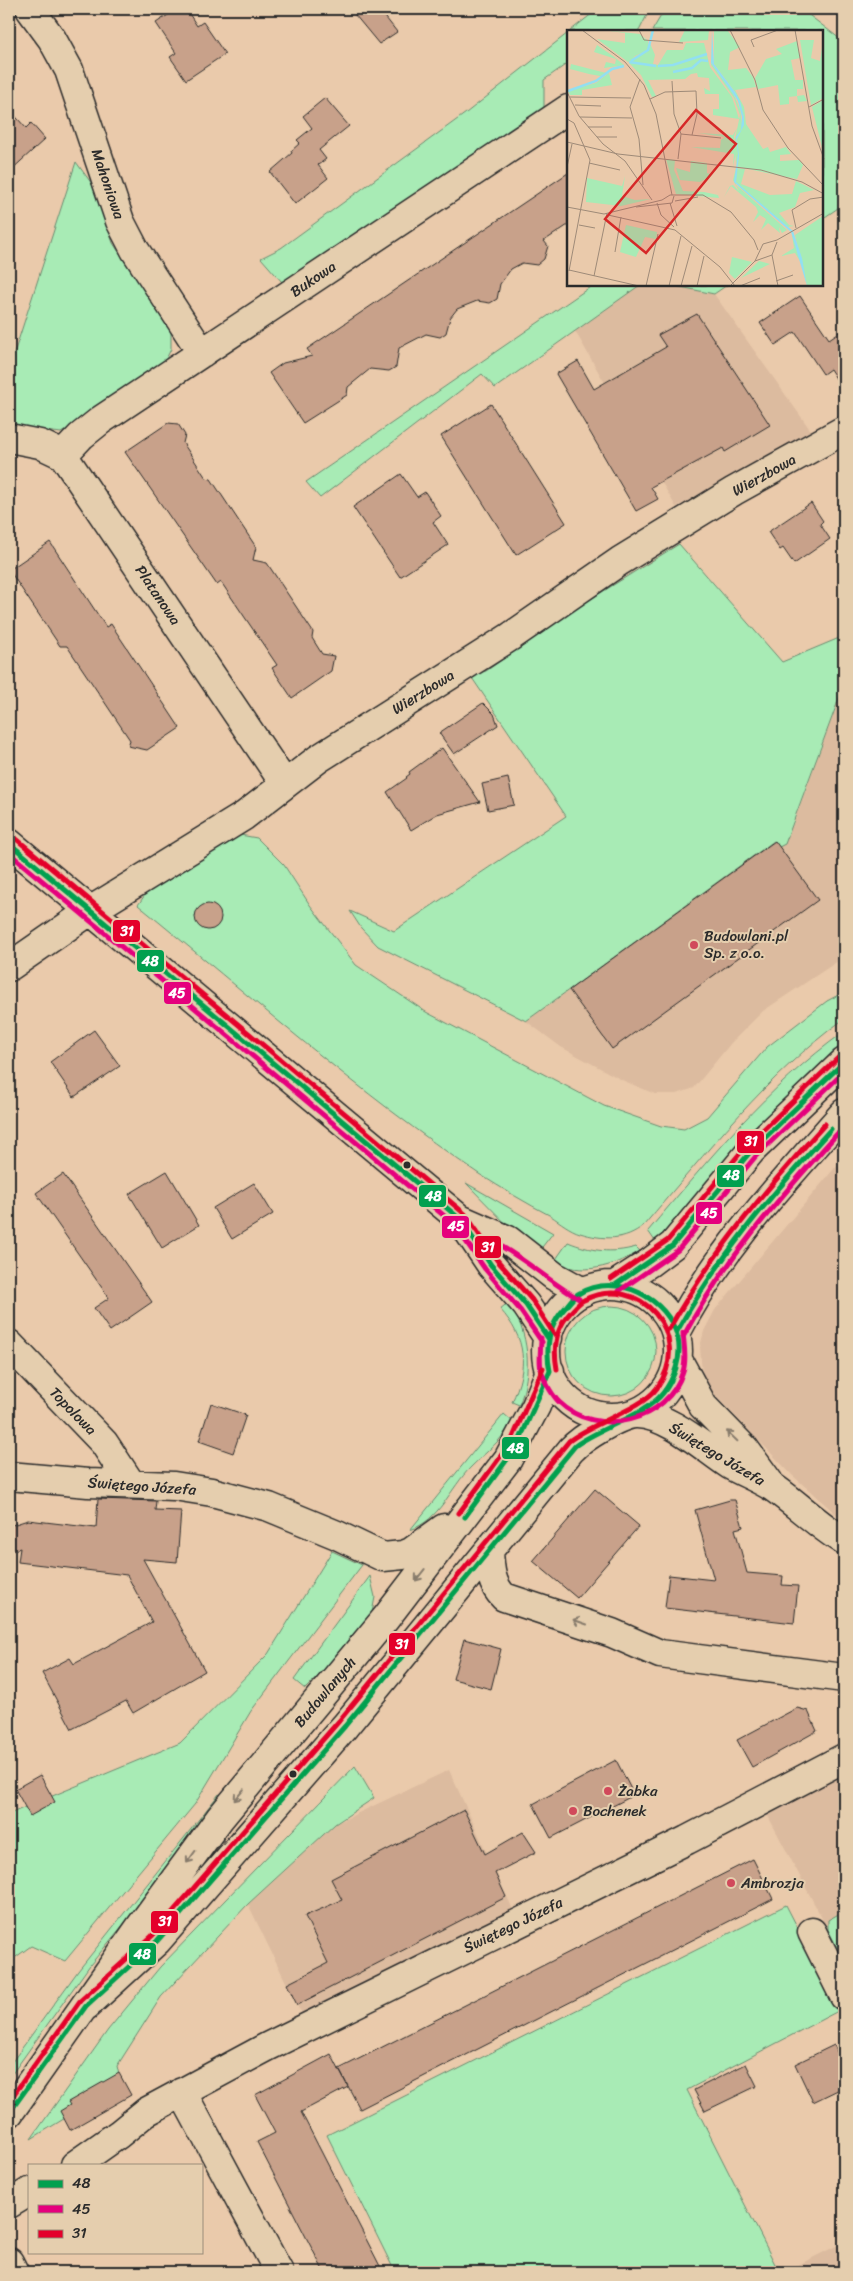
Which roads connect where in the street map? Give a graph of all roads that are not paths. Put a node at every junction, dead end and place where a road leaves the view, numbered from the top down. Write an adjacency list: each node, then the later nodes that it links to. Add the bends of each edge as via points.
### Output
1 (30, 9): 3 (street, Mahoniowa, via 69,70 120,221 135,250)
2 (567, 110): 3 (street, Bukowa)
3 (202, 352): 6 (street, Bukowa, via 101,420)
4 (844, 430): 7 (street, Wierzbowa, via 734,491 620,561)
5 (9, 438): 6 (street, via 40,444)
6 (63, 455): 7 (street, Platanowa)
7 (284, 783): 9 (street, Wierzbowa, via 244,816)
8 (9, 843): 9 (street)
9 (90, 910): 10 (street, Wierzbowa); 13 (street)
10 (9, 967)
11 (844, 1062): 14 (street, via 751,1151 677,1240)
12 (844, 1113): 16 (street, via 733,1244 691,1304)
13 (460, 1219): 15 (street, via 508,1240 554,1276); 17 (street)
14 (615, 1285): 15 (street); 16 (street, via 633,1288 650,1296 663,1309)
15 (583, 1292): 17 (street, via 560,1311)
16 (676, 1333): 19 (street)
17 (548, 1338): 20 (street)
18 (9, 1344): 23 (street, Topolowa, via 104,1443)
19 (678, 1360): 21 (street, via 662,1394); 24 (street, Świętego Józefa, one-way to 19, via 745,1449 703,1406)
20 (550, 1371): 21 (street, via 562,1393 582,1409 606,1416); 25 (street, Budowlanych, via 517,1446)
21 (631, 1414): 24 (street, Świętego Józefa, via 652,1417 681,1431 730,1465); 28 (street, Budowlanych, via 575,1446)
22 (9, 1476): 23 (street, Świętego Józefa)
23 (131, 1484): 30 (street, Świętego Józefa, via 174,1486 242,1499 329,1531)
24 (774, 1488): 26 (street, Świętego Józefa)
25 (471, 1508): 30 (street, via 411,1552); 31 (street, Budowlanych, one-way to 31)
26 (820, 1526): 27 (street, Świętego Józefa); 29 (street, Świętego Józefa)
27 (844, 1541)
28 (489, 1551): 32 (street, one-way to 28, via 660,1654 504,1597 490,1573); 36 (street, Budowlanych, via 345,1726 157,1941)
29 (844, 1552)
30 (383, 1557): 31 (street, via 391,1576)
31 (394, 1608): 36 (street, Budowlanych, one-way to 36, via 220,1818)
32 (844, 1678)
33 (844, 1758): 37 (street, Świętego Józefa)
34 (812, 1932): 35 (street)
35 (844, 1996)
36 (86, 2006): 38 (street, Budowlanych)
37 (182, 2092): 39 (street, Świętego Józefa, via 146,2112); 44 (street)
38 (9, 2113)
39 (76, 2164)
40 (28, 2193): 41 (street)
41 (9, 2204)
42 (9, 2262): 43 (street)
43 (14, 2272)
44 (278, 2272)

